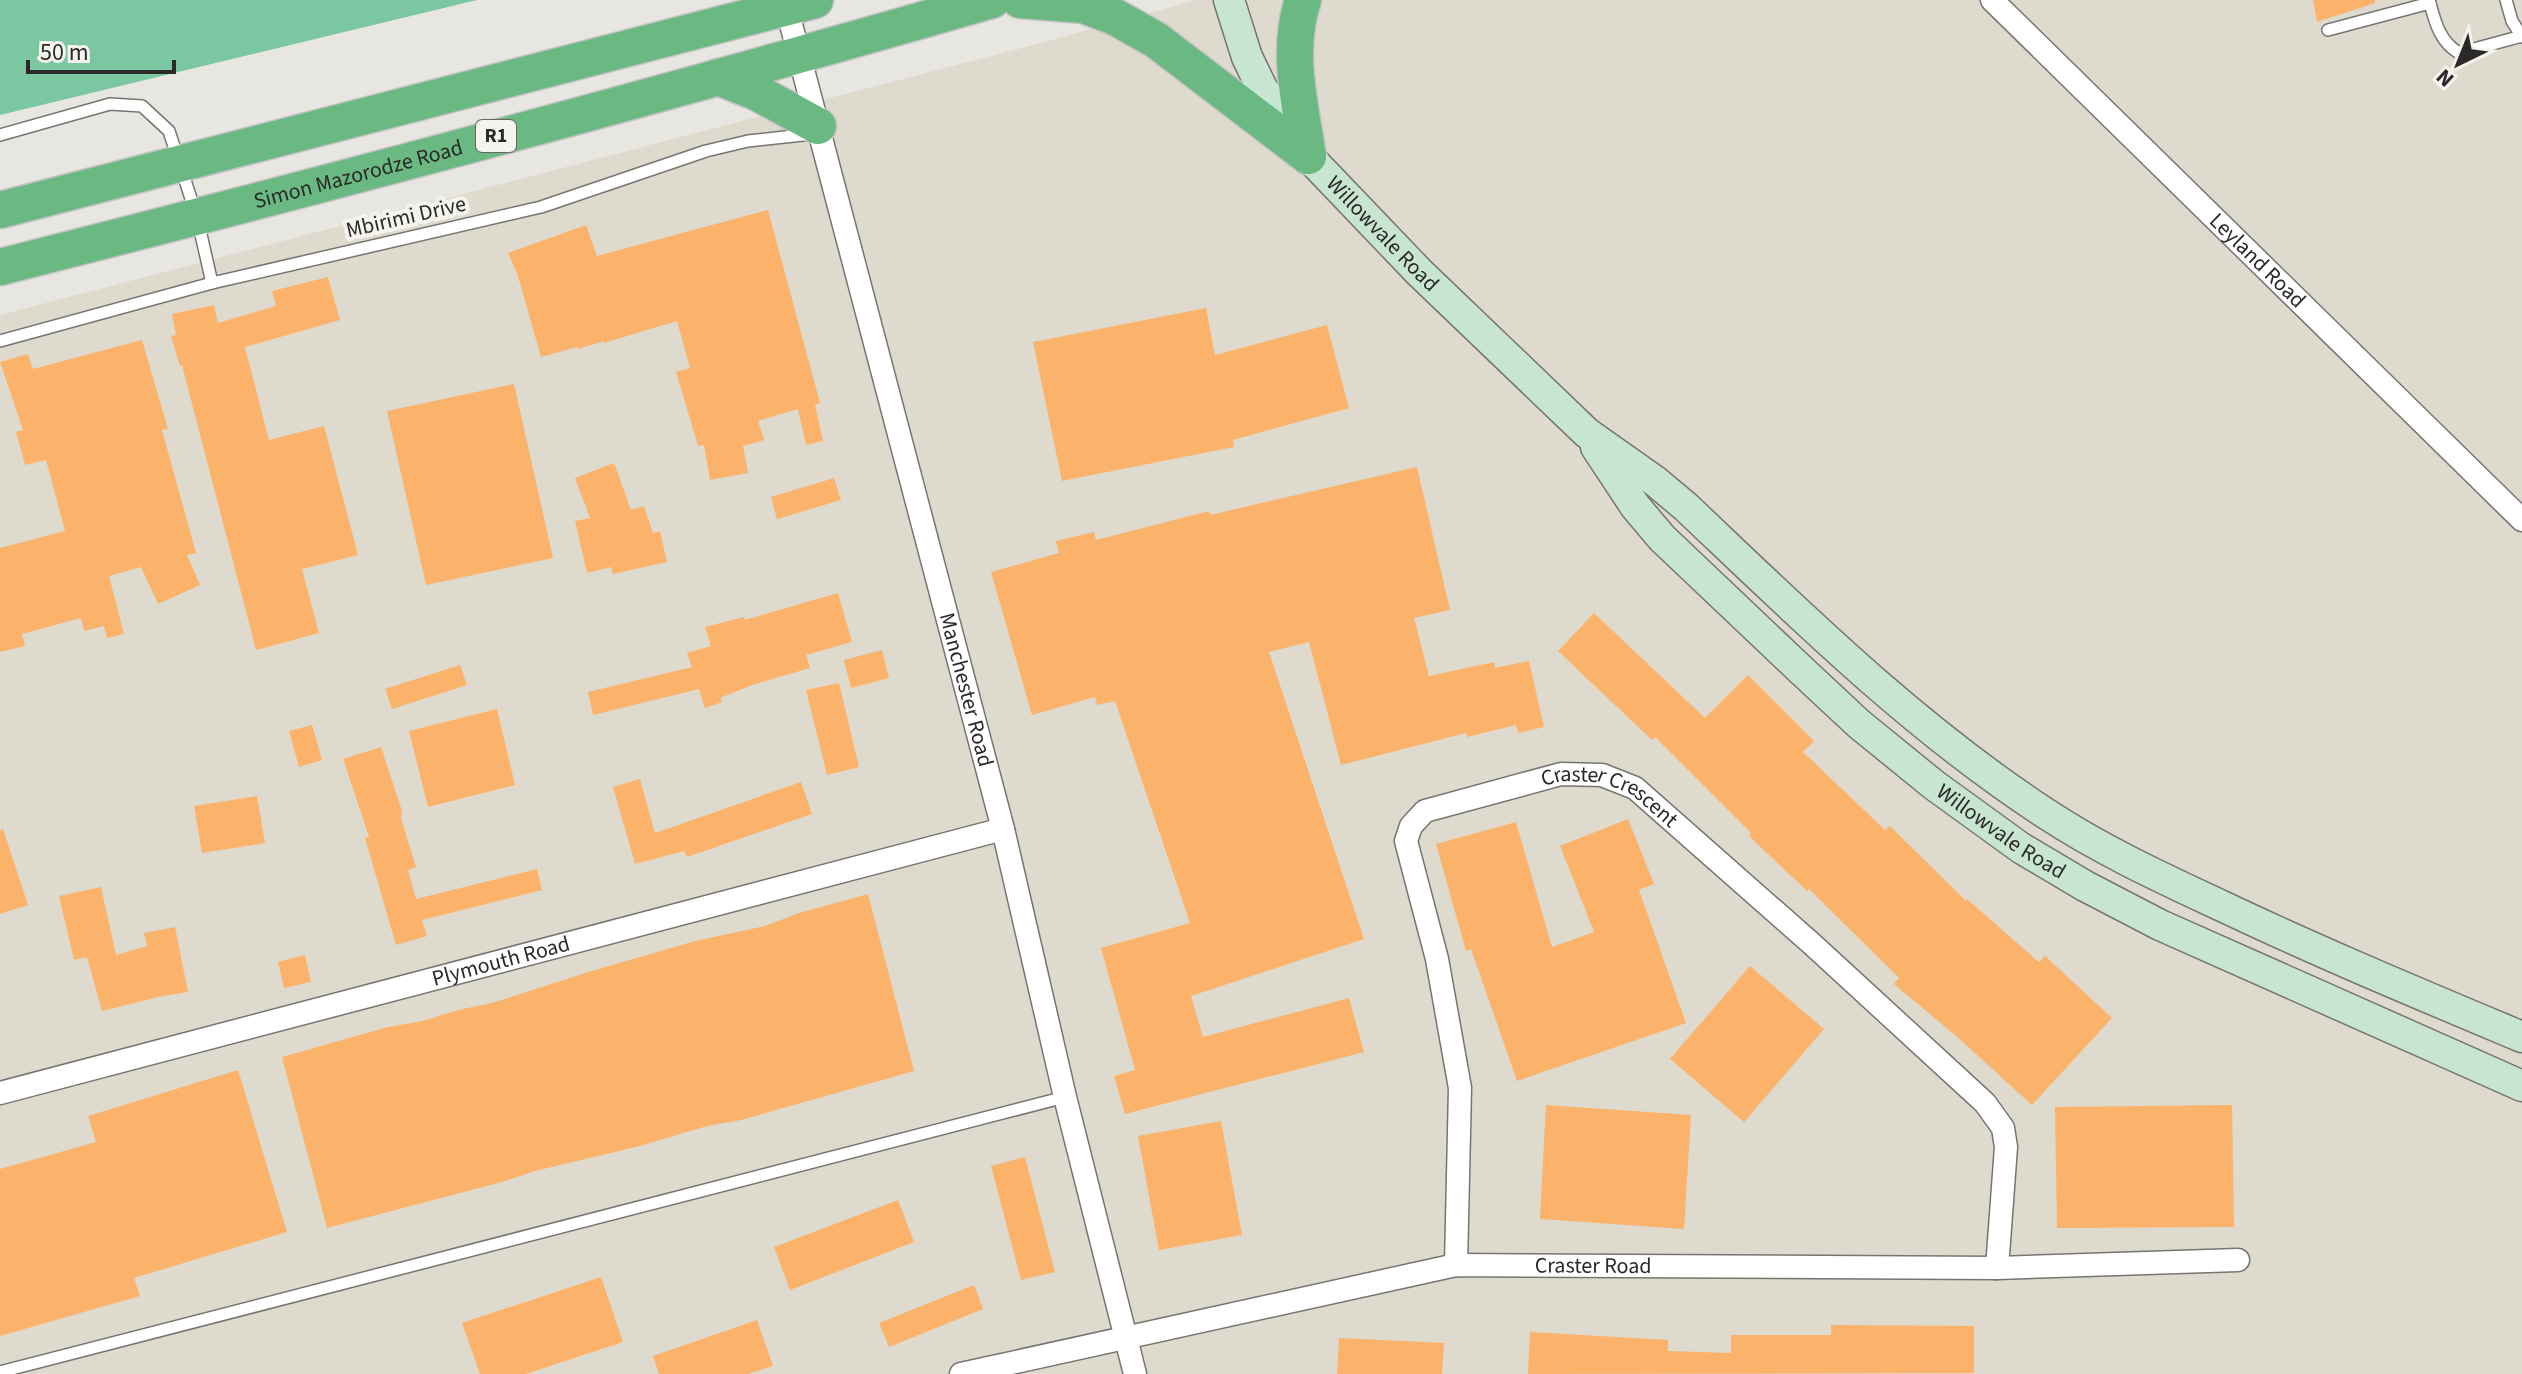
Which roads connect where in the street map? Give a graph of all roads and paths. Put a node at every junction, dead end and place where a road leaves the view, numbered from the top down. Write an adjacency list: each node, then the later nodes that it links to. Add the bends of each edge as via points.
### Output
1 (992, 0): 12 (highway, Simon Mazorodze Road / R1)
2 (1020, 0): 16 (highway, via 1083,5 1115,17 1156,40)
3 (1229, 0): 16 (main road, Willowvale Road, via 1262,88)
4 (1303, 0): 16 (highway, via 1295,34 1295,70)
5 (1992, 0): 24 (street, Leyland Road)
6 (2506, 0): 10 (lane)
7 (2429, 2): 9 (lane); 10 (lane, via 2437,29 2459,53)
8 (801, 4): 11 (highway, R1); 12 (street, Manchester Road)
9 (2328, 30)
10 (2522, 36)
11 (609, 55): 12 (highway, via 683,64 773,41); 17 (highway, R1)
12 (798, 56): 13 (highway, Simon Mazorodze Road / R1); 14 (street, Manchester Road)
13 (718, 77): 14 (highway, via 756,92); 19 (highway, Simon Mazorodze Road / R1)
14 (819, 130): 21 (lane, Mbirimi Drive, via 706,151 541,207); 25 (street, Manchester Road)
15 (0, 135): 17 (lane, via 110,104 142,106 169,131)
16 (1308, 156): 23 (main road, Willowvale Road, via 1419,272)
17 (178, 164): 18 (highway, R1); 19 (lane)
18 (0, 210)
19 (197, 217): 20 (highway, Simon Mazorodze Road / R1); 21 (lane)
20 (0, 267)
21 (212, 283): 22 (lane, Mbirimi Drive)
22 (0, 341)
23 (1587, 433): 26 (main road, Willowvale Road, via 1686,507 1886,694 2046,814 2182,888); 27 (main road, Willowvale Road, via 1662,538 1859,724 2021,848 2160,925)
24 (2522, 520)
25 (1003, 829): 28 (street, Plymouth Road); 29 (street, Manchester Road)
26 (2522, 1037)
27 (2522, 1086)
28 (0, 1093)
29 (1065, 1097): 33 (street, Manchester Road); 34 (lane)
30 (2238, 1260): 32 (street, Craster Road)
31 (1456, 1265): 32 (street, Craster Road); 32 (street, Craster Crescent, via 1460,1088 1437,959 1406,841 1425,811 1561,774 1602,775 1635,788 1985,1103 2003,1128 2006,1147); 33 (street, Craster Road)
32 (1997, 1268)
33 (1125, 1336): 35 (street, Craster Road); 36 (street, Manchester Road)
34 (0, 1372)
35 (961, 1374)
36 (1135, 1374)

